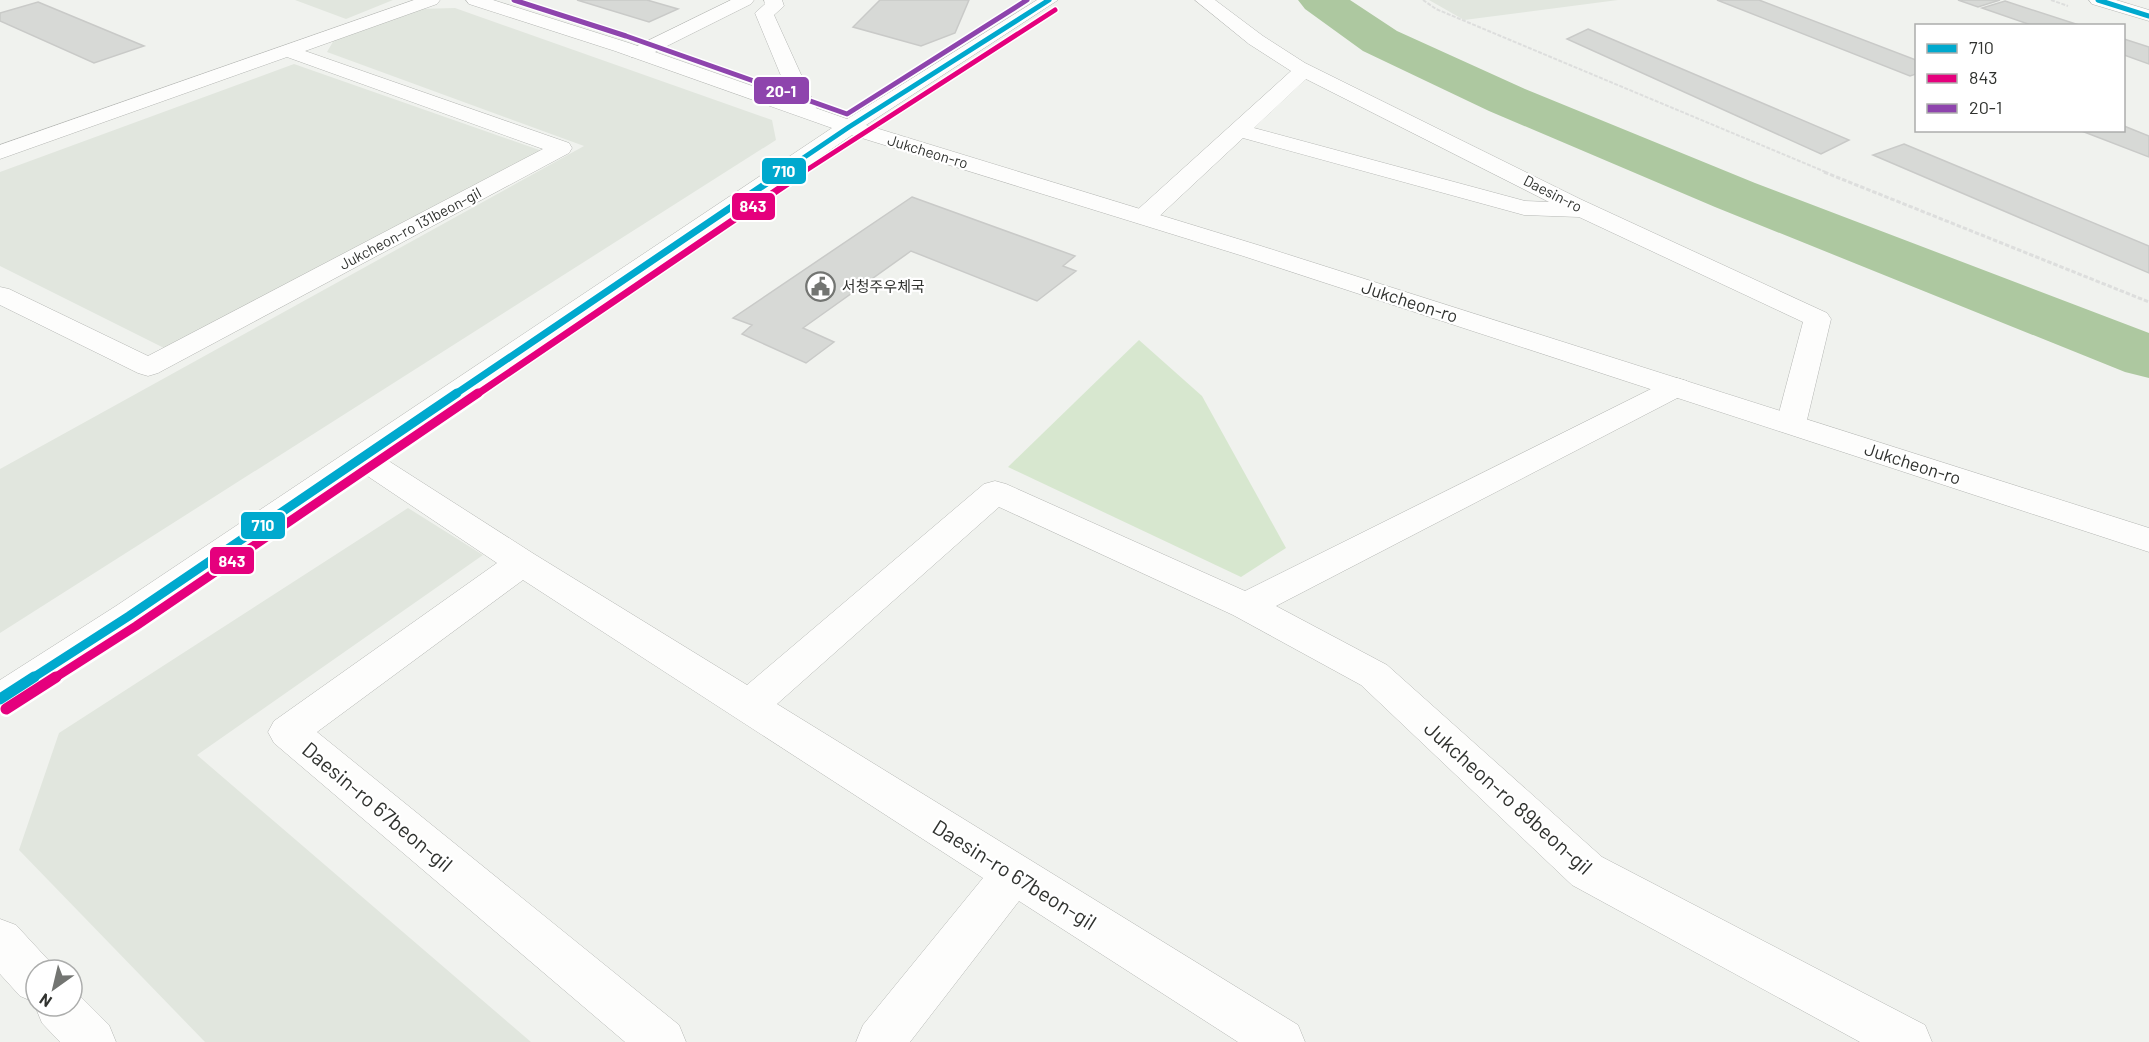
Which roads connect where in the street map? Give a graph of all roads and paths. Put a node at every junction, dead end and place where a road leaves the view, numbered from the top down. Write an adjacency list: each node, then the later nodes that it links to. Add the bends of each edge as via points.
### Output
1 (431, 0): 10 (street)
2 (475, 0): 11 (street, Jukcheon-ro)
3 (745, 0): 11 (street)
4 (773, 0): 13 (street, via 775,6 764,13)
5 (1049, 0): 14 (street)
6 (1204, 0): 12 (street, Daesin-ro)
7 (1423, 0): 20 (path, via 1564,64)
8 (2098, 0): 9 (street)
9 (2149, 16)
10 (287, 51): 16 (street); 19 (street, Jukcheon-ro 131beon-gil, via 561,148 148,367)
11 (638, 53): 13 (street, Jukcheon-ro)
12 (1304, 70): 15 (street); 17 (street, Daesin-ro)
13 (807, 112): 14 (street, Jukcheon-ro)
14 (849, 127): 18 (street, Jukcheon-ro); 23 (street)
15 (1238, 130): 17 (street, via 1524,208); 18 (street)
16 (0, 152)
17 (1585, 210): 22 (street, Daesin-ro, via 1817,319)
18 (1144, 217): 21 (street, Jukcheon-ro)
19 (0, 295)
20 (2149, 302)
21 (1677, 387): 22 (street, Jukcheon-ro); 26 (street)
22 (1791, 424): 24 (street, Jukcheon-ro)
23 (362, 458): 25 (street, Daesin-ro 67beon-gil); 27 (street)
24 (2149, 540)
25 (522, 563): 28 (street, Daesin-ro 67beon-gil); 34 (street, Daesin-ro 67beon-gil, via 288,732)
26 (1246, 606): 28 (street, via 994,492); 37 (street, Jukcheon-ro 89beon-gil, via 1374,675 1587,871)
27 (0, 699)
28 (749, 706): 29 (street, Daesin-ro 67beon-gil)
29 (1014, 873): 35 (street); 36 (street, Daesin-ro 67beon-gil)
30 (0, 940): 31 (street)
31 (24, 967)
32 (70, 1018): 33 (street)
33 (92, 1042)
34 (662, 1042)
35 (880, 1042)
36 (1281, 1042)
37 (1908, 1042)

